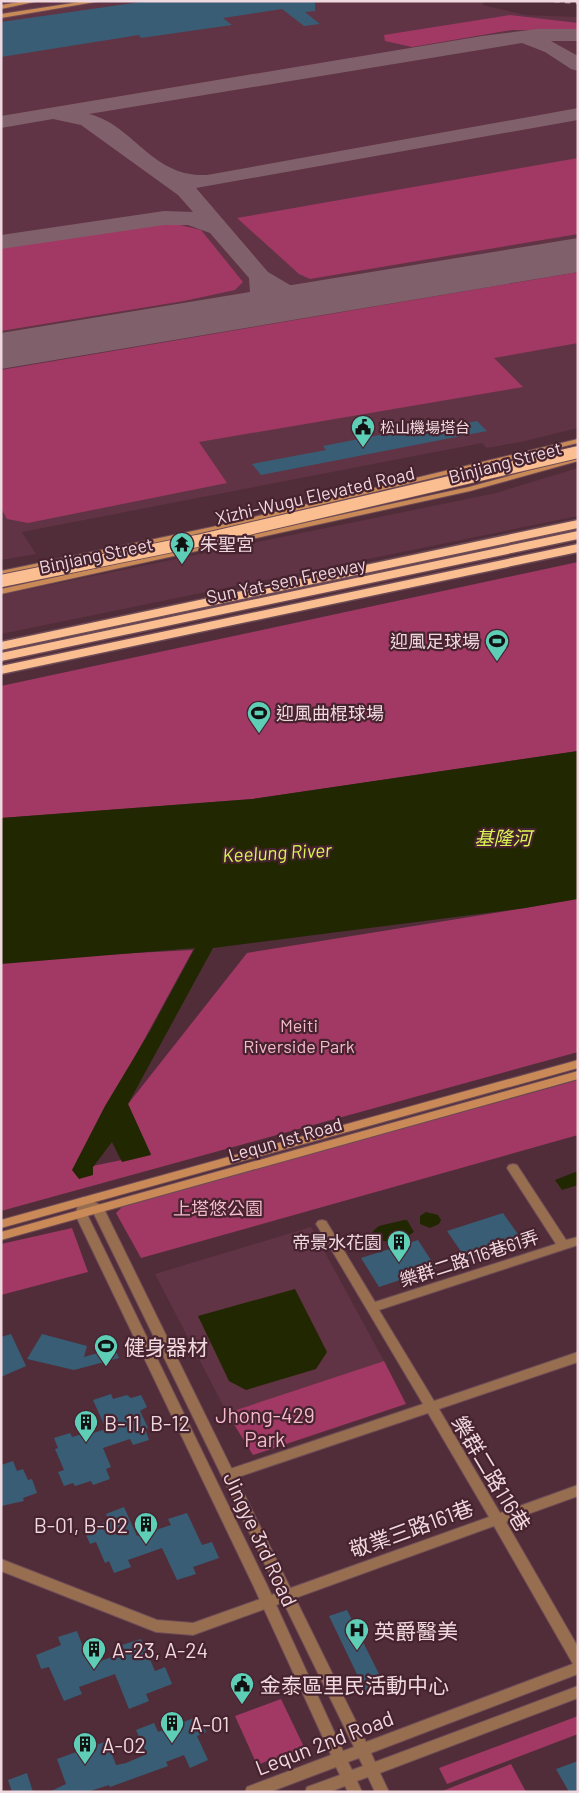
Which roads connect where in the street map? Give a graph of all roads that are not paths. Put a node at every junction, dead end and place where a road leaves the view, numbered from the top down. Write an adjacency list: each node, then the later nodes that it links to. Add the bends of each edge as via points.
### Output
1 (36, 1): 4 (main road)
2 (73, 1): 5 (main road)
3 (98, 1): 6 (main road)
4 (1, 7)
5 (1, 12)
6 (1, 16)
7 (578, 441): 9 (main road, Binjiang Street)
8 (578, 452): 16 (highway, Xizhi-Wugu Elevated Road, bridge, via 197,541)
9 (505, 458): 11 (main road); 15 (main road, Binjiang Street, via 212,530)
10 (578, 459): 11 (main road, Binjiang Street)
11 (522, 476): 17 (main road, Binjiang Street)
12 (578, 524): 18 (highway, Sun Yat-sen Freeway)
13 (578, 536): 19 (highway, Sun Yat-sen Freeway)
14 (578, 548): 20 (highway)
15 (1, 574)
16 (1, 581)
17 (1, 592)
18 (1, 646)
19 (1, 657)
20 (1, 670)
21 (578, 1064): 24 (main road, Lequn 1st Road)
22 (578, 1075): 25 (main road, Lequn 1st Road)
23 (513, 1168): 30 (street)
24 (83, 1207): 25 (main road, Lequn 1st Road); 26 (main road, Lequn 1st Road); 28 (main road, Lequn 1st Road); 39 (street, Jingye 3rd Road)
25 (98, 1209): 34 (street, Jingye 3rd Road)
26 (1, 1224)
27 (322, 1224): 31 (street, 樂群二路116巷)
28 (1, 1236)
29 (578, 1241): 30 (street, 樂群二路116巷61弄)
30 (564, 1246): 31 (street, 樂群二路116巷61弄)
31 (371, 1308): 33 (street, 樂群二路116巷)
32 (578, 1357): 33 (street)
33 (430, 1407): 34 (street); 36 (street, 樂群二路116巷)
34 (229, 1476): 38 (street, Jingye 3rd Road)
35 (578, 1490): 36 (street, 敬業三路161巷)
36 (496, 1518): 38 (street, 敬業三路161巷); 40 (street, 樂群二路116巷)
37 (1, 1565): 39 (street, 敬業三路161巷, via 156,1626 193,1628)
38 (287, 1594): 39 (street, 敬業三路161巷); 43 (street, Jingye 3rd Road)
39 (268, 1601): 44 (street, Jingye 3rd Road)
40 (578, 1660)
41 (578, 1668): 43 (street, Lequn 2nd Road)
42 (578, 1692): 45 (street)
43 (363, 1750): 44 (street, Lequn 2nd Road); 45 (street, Jingye 3rd Road)
44 (340, 1759): 46 (street, Jingye 3rd Road); 47 (street, Lequn 2nd Road)
45 (371, 1770): 46 (street); 50 (street, Jingye 3rd Road)
46 (349, 1778): 48 (street); 49 (street, Jingye 3rd Road)
47 (252, 1792)
48 (312, 1792)
49 (355, 1792)
50 (382, 1792)

